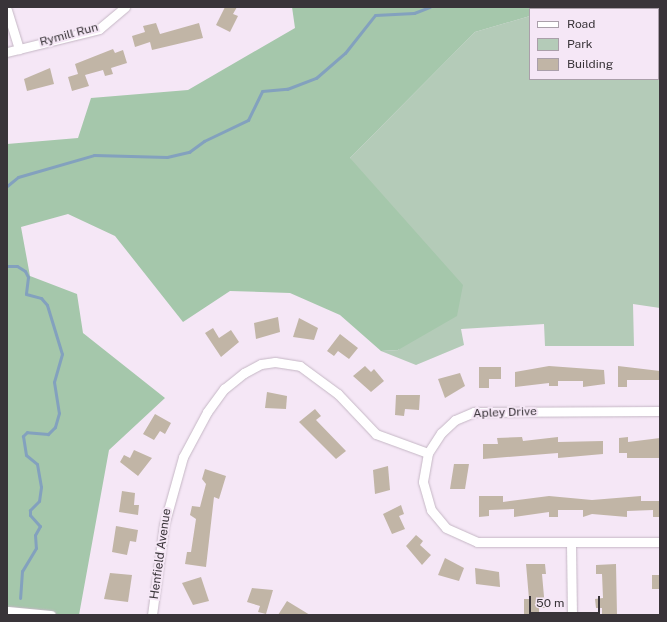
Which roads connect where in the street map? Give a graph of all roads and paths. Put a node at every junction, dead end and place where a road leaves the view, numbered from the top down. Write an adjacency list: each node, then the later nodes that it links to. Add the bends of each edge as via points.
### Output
1 (125, 7): 3 (street, Rymill Run, via 99,29)
2 (7, 10): 3 (street)
3 (19, 49): 4 (street, Rymill Run)
4 (7, 52)
5 (660, 411): 6 (street, Apley Drive, via 474,412 455,420)
6 (428, 453): 8 (street, Apley Drive, via 423,466 426,499 446,528 460,537 477,542); 11 (street, Henfield Avenue, via 376,434 338,394 300,366 276,362 261,364 244,373 224,389 207,412 183,457 164,525)
7 (660, 542): 8 (street, Apley Drive)
8 (571, 544): 12 (street)
9 (7, 611): 10 (street)
10 (51, 615)
11 (152, 615)
12 (572, 615)

